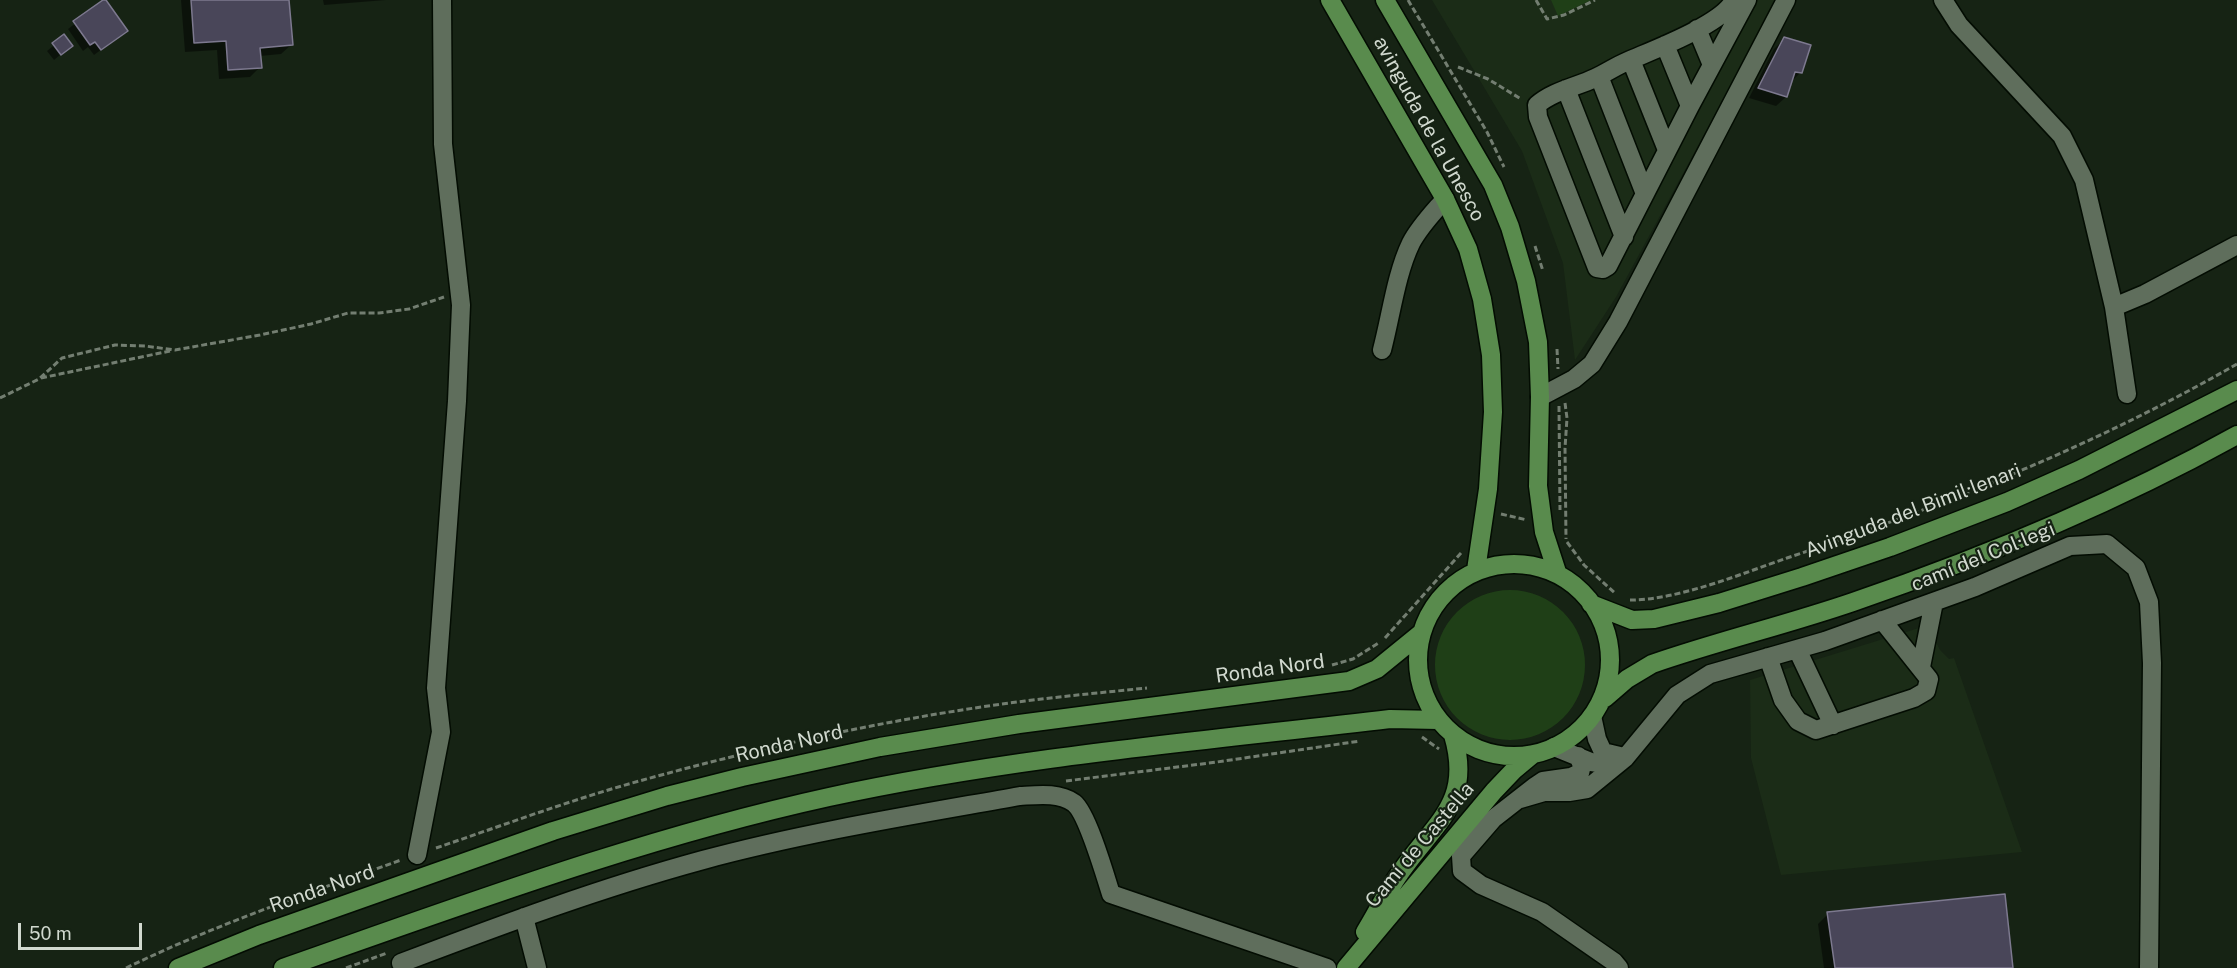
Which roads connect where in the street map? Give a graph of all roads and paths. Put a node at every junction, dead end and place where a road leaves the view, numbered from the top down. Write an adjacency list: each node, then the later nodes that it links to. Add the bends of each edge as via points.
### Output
1 (442, 0): 24 (street, via 443,144)
2 (1330, 0): 21 (main road, avinguda de la Unesco)
3 (1385, 0): 32 (main road, avinguda de la Unesco, via 1493,185 1510,227 1538,342)
4 (1536, 0): 5 (path, via 1547,19)
5 (1595, 0)
6 (1734, 0): 10 (street, via 1731,8)
7 (1747, 0): 13 (street)
8 (1786, 0): 32 (street, via 1618,322 1592,364 1574,379)
9 (1943, 0): 25 (street, via 1959,25 2062,136 2084,180)
10 (1697, 29): 11 (street); 13 (street)
11 (1665, 45): 12 (street); 18 (street)
12 (1631, 60): 15 (street); 19 (street)
13 (1712, 65): 18 (street)
14 (1458, 67): 17 (path)
15 (1599, 76): 16 (street); 20 (street)
16 (1566, 89): 22 (street); 22 (street, via 1537,105 1538,117 1597,268 1608,266)
17 (1522, 99)
18 (1689, 106): 19 (street)
19 (1667, 150): 20 (street)
20 (1645, 194): 22 (street)
21 (1445, 199): 27 (street, via 1422,224 1411,244); 38 (main road, avinguda de la Unesco, via 1468,249 1482,299 1491,355 1493,423)
22 (1624, 237)
23 (2237, 245): 25 (street)
24 (460, 292): 26 (path, via 409,309 379,314 348,313 260,335); 59 (street, via 457,401 436,688 441,732)
25 (2114, 307): 31 (street)
26 (175, 350): 29 (path); 29 (path, via 115,345 62,358)
27 (1382, 350)
28 (2237, 364): 41 (path, via 2084,443 1965,495 1700,586 1657,598)
29 (39, 379): 33 (path)
30 (2237, 390): 43 (main road, Avinguda del Bimil·lenari, via 2007,502 1802,577 1648,620 1632,620)
31 (2127, 394)
32 (1540, 397): 39 (main road, avinguda de la Unesco, via 1538,486 1544,532)
33 (0, 398)
34 (1564, 403): 37 (path)
35 (2237, 435): 49 (main road, via 2132,489 1945,569 1841,606 1652,664)
36 (1561, 528): 37 (path)
37 (1566, 539): 40 (path, via 1584,564)
38 (1476, 570): 39 (main road, via 1488,565 1530,563); 45 (main road, via 1433,607)
39 (1557, 572): 43 (main road)
40 (1618, 596)
41 (1624, 598)
42 (1934, 602): 44 (street, camí del Col·legi); 48 (street); 68 (street, camí del Col·legi, via 2070,546 2107,544 2136,568 2150,602 2152,663)
43 (1591, 604): 49 (main road, via 1609,648 1610,674)
44 (1882, 620): 46 (street, camí del Col·legi); 48 (street)
45 (1420, 634): 51 (main road, via 1420,676); 62 (main road, Ronda Nord, via 1377,669 1349,681 921,740 667,796 553,831 259,935)
46 (1797, 649): 47 (street, camí del Col·legi); 52 (street)
47 (1768, 657): 52 (street, via 1783,700 1798,721 1816,730); 57 (street, camí del Col·legi, via 1710,674 1677,695)
48 (1921, 667): 52 (street, via 1929,679 1926,691)
49 (1605, 698): 50 (main road)
50 (1592, 716): 54 (main road); 57 (street, via 1603,752)
51 (1438, 720): 53 (main road); 63 (main road, via 1390,719 1071,757 829,797 642,845)
52 (1833, 724)
53 (1453, 735): 55 (main road, via 1477,751 1511,757); 66 (main road, Camí de Castella, via 1460,774 1457,792 1444,816 1400,873)
54 (1554, 747): 55 (main road); 56 (street)
55 (1532, 755): 66 (main road, Camí de Castella, via 1494,791)
56 (1578, 756): 57 (street, via 1606,764); 58 (street, via 1580,773 1543,781)
57 (1625, 758): 58 (street, camí del Col·legi, via 1587,789 1544,792)
58 (1520, 799): 67 (street, via 1493,819 1461,856 1462,871 1481,885 1542,912)
59 (417, 855)
60 (524, 918): 61 (street); 64 (street); 65 (street, via 620,884 792,838 1020,796 1051,794 1075,804 1088,828 1111,894)
61 (401, 963)
62 (178, 968)
63 (283, 968)
64 (537, 968)
65 (1327, 968)
66 (1345, 968)
67 (1619, 968)
68 (2149, 968)

